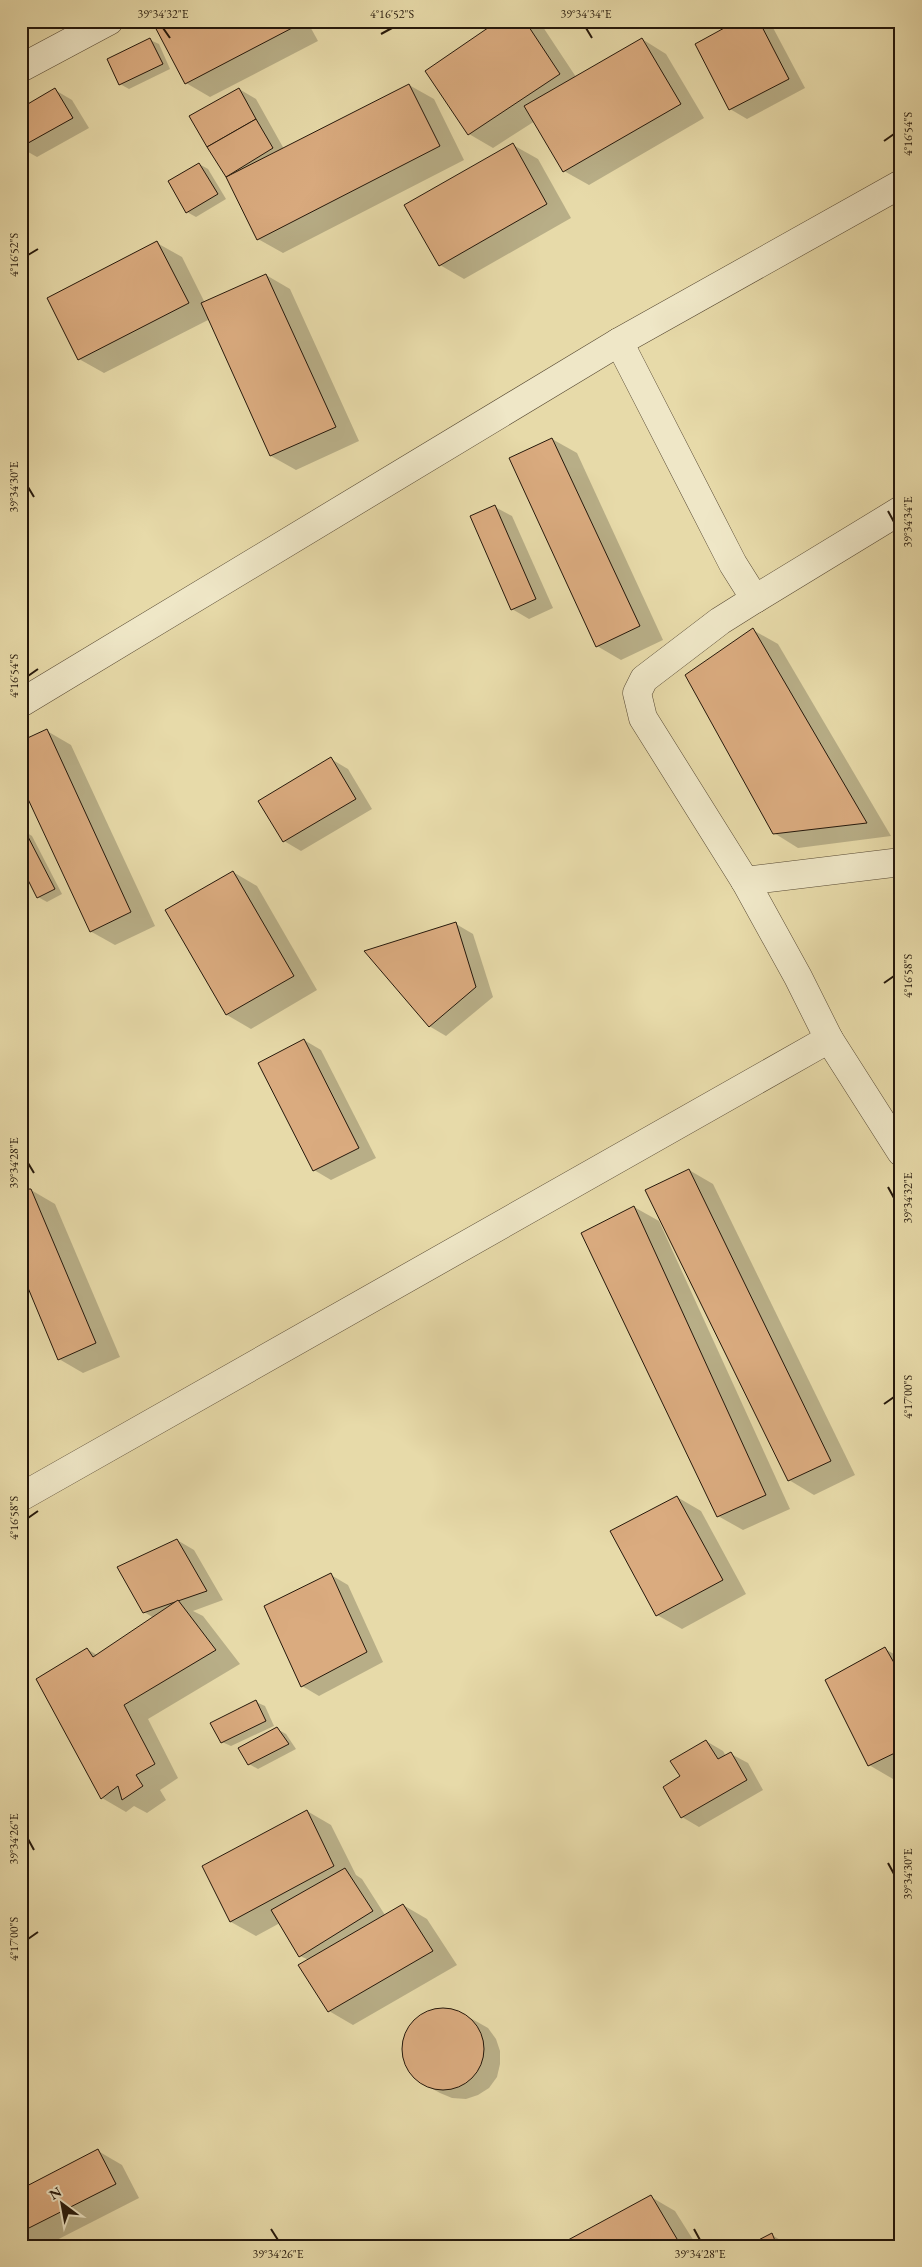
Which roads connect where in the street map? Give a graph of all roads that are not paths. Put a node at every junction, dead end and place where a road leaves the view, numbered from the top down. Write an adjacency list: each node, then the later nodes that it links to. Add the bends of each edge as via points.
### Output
1 (109, 21): 2 (street)
2 (21, 68)
3 (901, 184): 4 (street)
4 (619, 342): 6 (street, via 733,564); 7 (street)
5 (901, 510): 6 (street)
6 (755, 598): 9 (street, via 644,679 637,693 643,718)
7 (21, 703)
8 (901, 862): 9 (street)
9 (745, 881): 10 (street)
10 (829, 1039): 11 (street); 12 (street)
11 (901, 1152)
12 (21, 1497)

